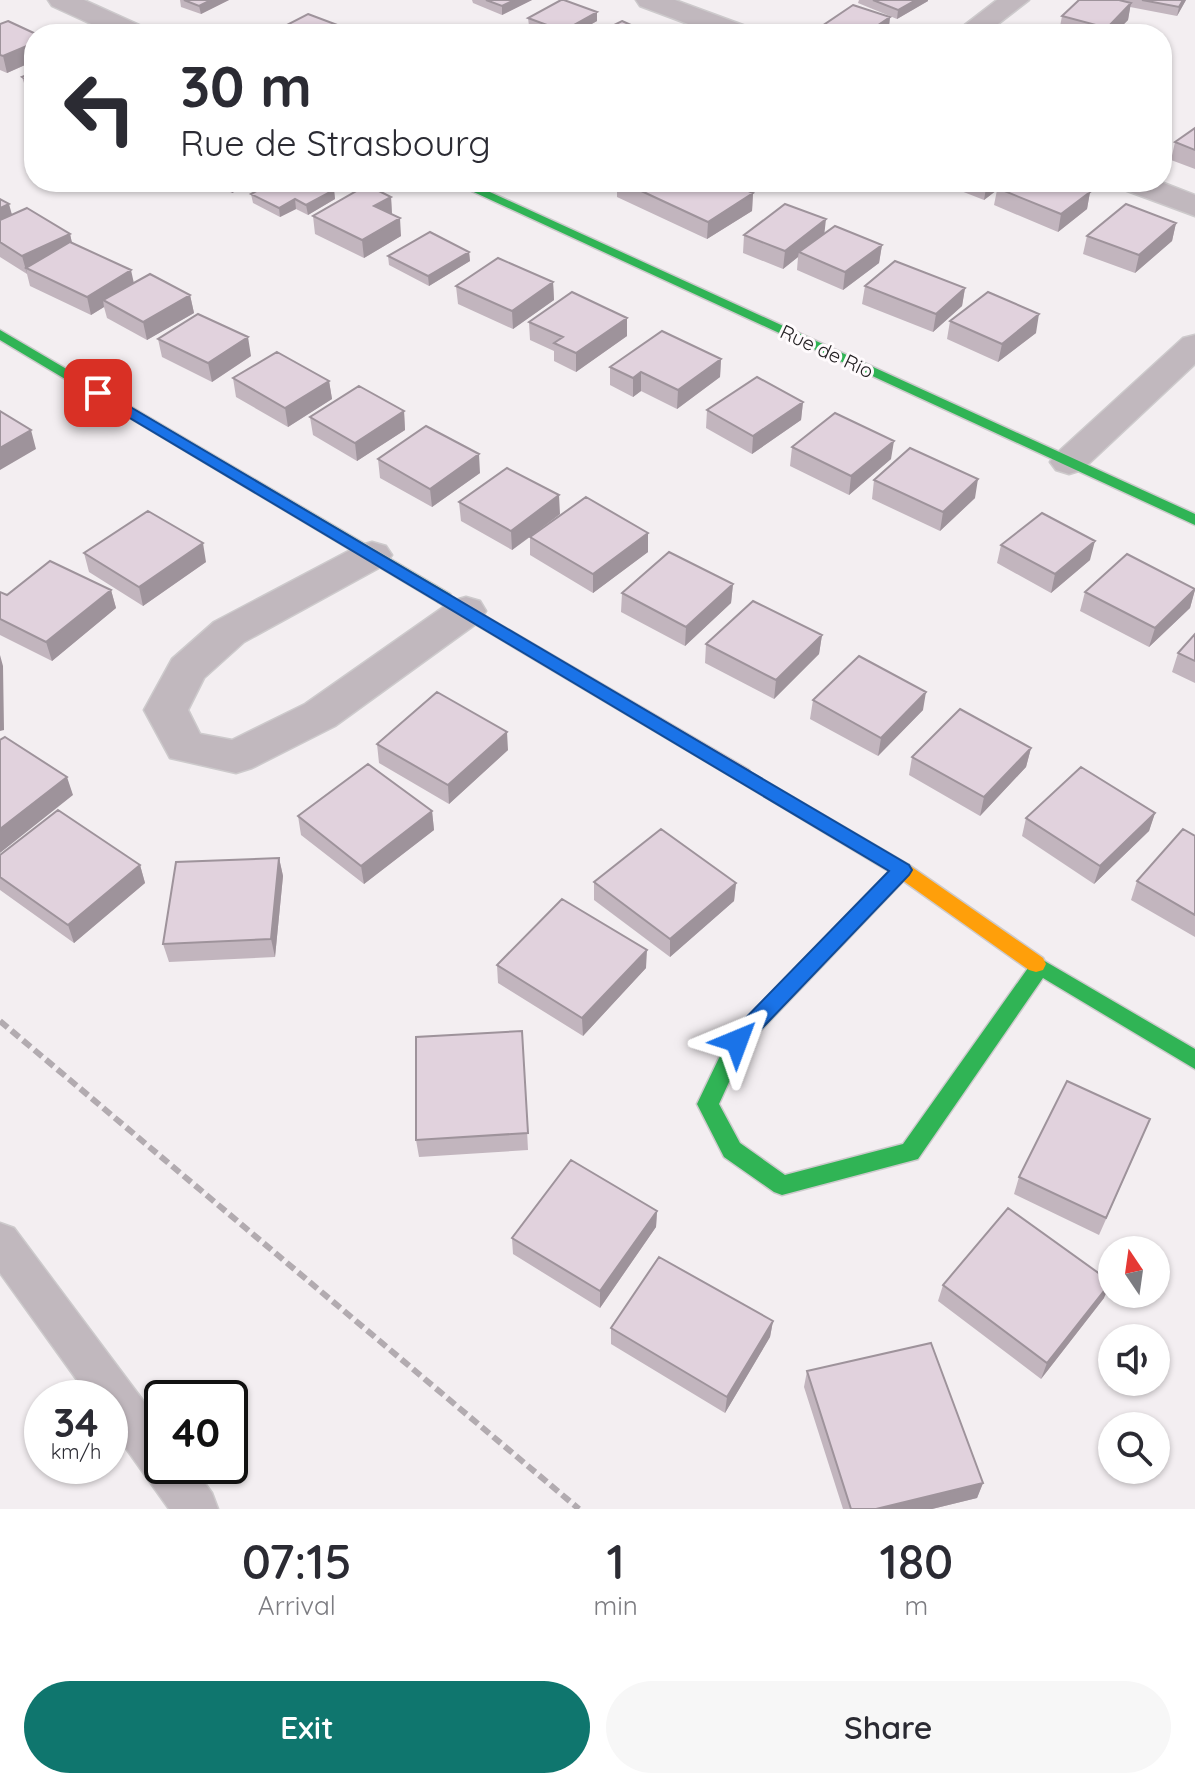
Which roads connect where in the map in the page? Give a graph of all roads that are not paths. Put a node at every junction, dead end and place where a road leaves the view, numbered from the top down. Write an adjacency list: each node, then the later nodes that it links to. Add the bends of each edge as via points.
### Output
1 (62, 0): 4 (street)
2 (650, 0): 5 (street)
3 (1015, 0): 6 (street)
4 (114, 24)
5 (714, 24)
6 (981, 24)
7 (480, 192): 12 (street, Rue de Rio)
8 (1159, 192): 9 (street)
9 (1195, 206)
10 (6, 345): 14 (street)
11 (1195, 345): 12 (street)
12 (1069, 462): 13 (street, Rue de Rio)
13 (1195, 520)
14 (372, 555): 15 (street); 15 (street, via 229,632 187,669 166,710 185,747 236,757 320,715)
15 (466, 611): 16 (street)
16 (902, 870): 17 (street); 17 (street, via 737,1041 708,1104 732,1150 782,1185 910,1152)
17 (1040, 967): 18 (street)
18 (1195, 1060)
19 (0, 1241): 20 (lane)
20 (144, 1438)
21 (178, 1484): 22 (lane)
22 (196, 1509)

